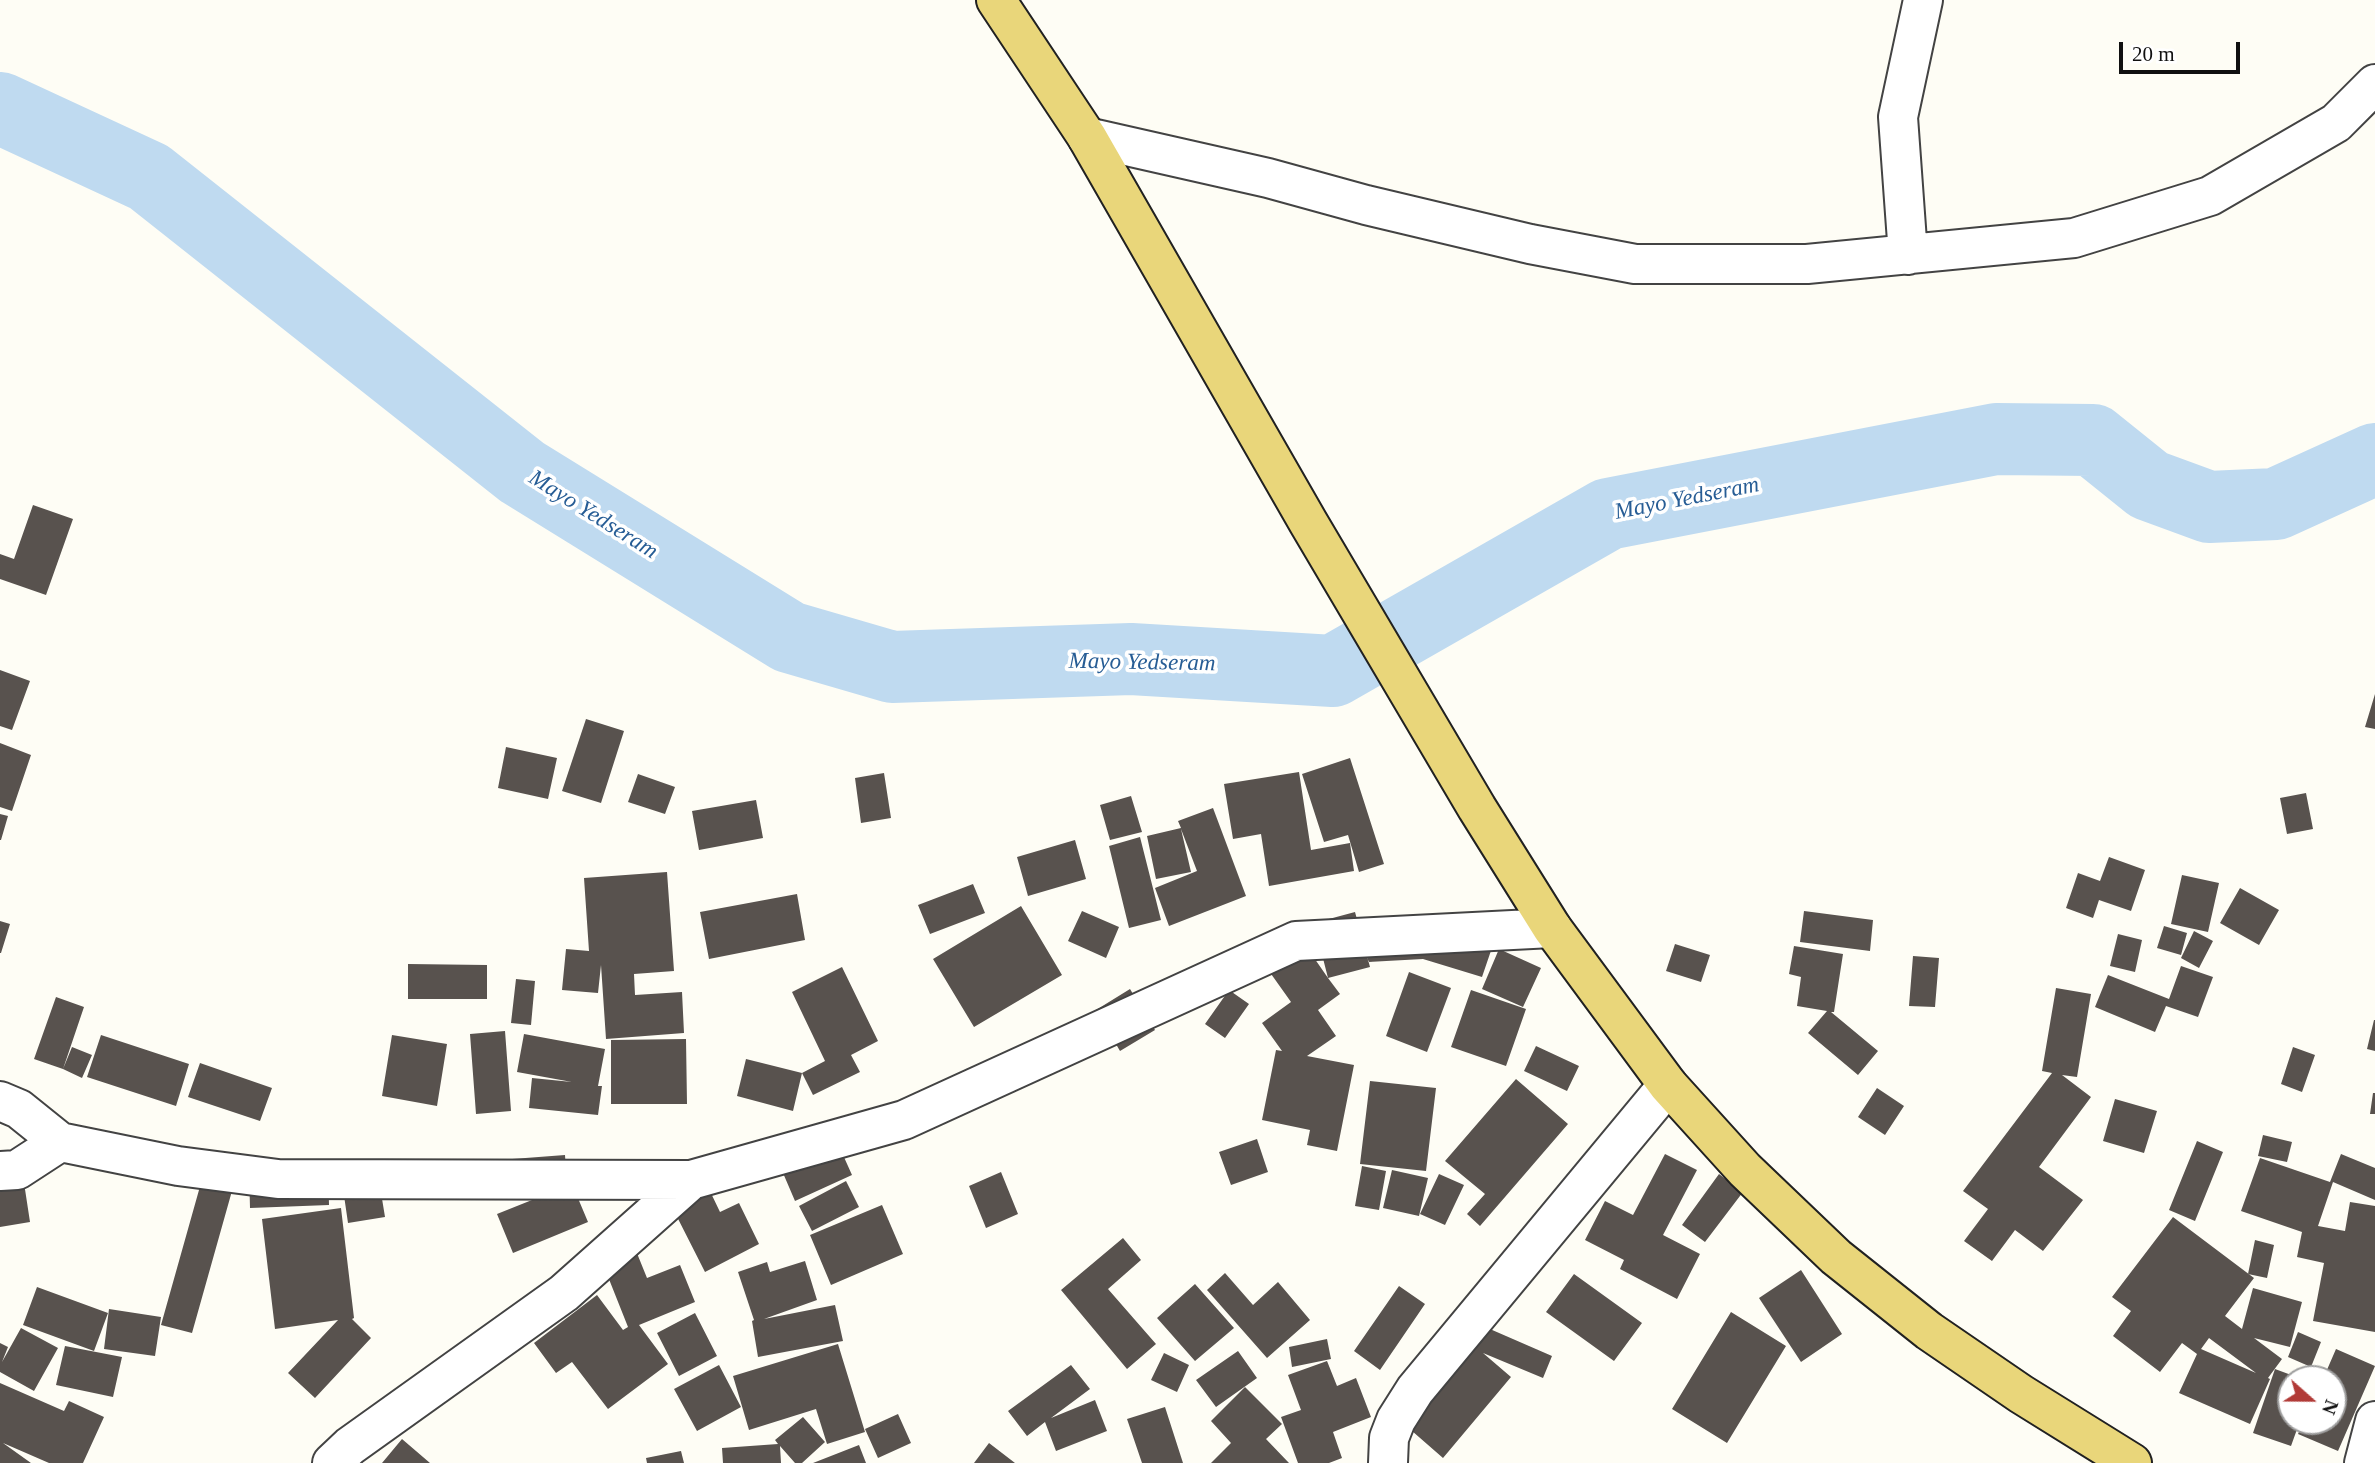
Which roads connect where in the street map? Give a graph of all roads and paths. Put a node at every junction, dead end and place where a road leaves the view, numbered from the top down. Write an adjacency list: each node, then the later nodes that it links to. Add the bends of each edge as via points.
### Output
1 (1923, 0): 5 (street, via 1898,117)
2 (1003, 5): 4 (main road)
3 (2375, 84): 5 (street, via 2336,123 2210,196 2074,237)
4 (1087, 137): 5 (street, via 1530,244 1635,264 1807,264); 6 (main road, via 1308,522)
5 (1908, 255)
6 (1552, 928): 7 (main road); 11 (street, via 1296,941 904,1120)
7 (1668, 1085): 14 (street, via 1415,1390 1389,1438); 15 (main road, via 1745,1170 1836,1257 1929,1331)
8 (0, 1101): 9 (street, via 19,1109)
9 (61, 1142): 10 (street, via 17,1170); 11 (street, via 178,1166 278,1179)
10 (0, 1171)
11 (691, 1180): 13 (street, via 564,1293)
12 (2375, 1421): 16 (street)
13 (332, 1463)
14 (1388, 1463)
15 (2132, 1463)
16 (2364, 1463)

